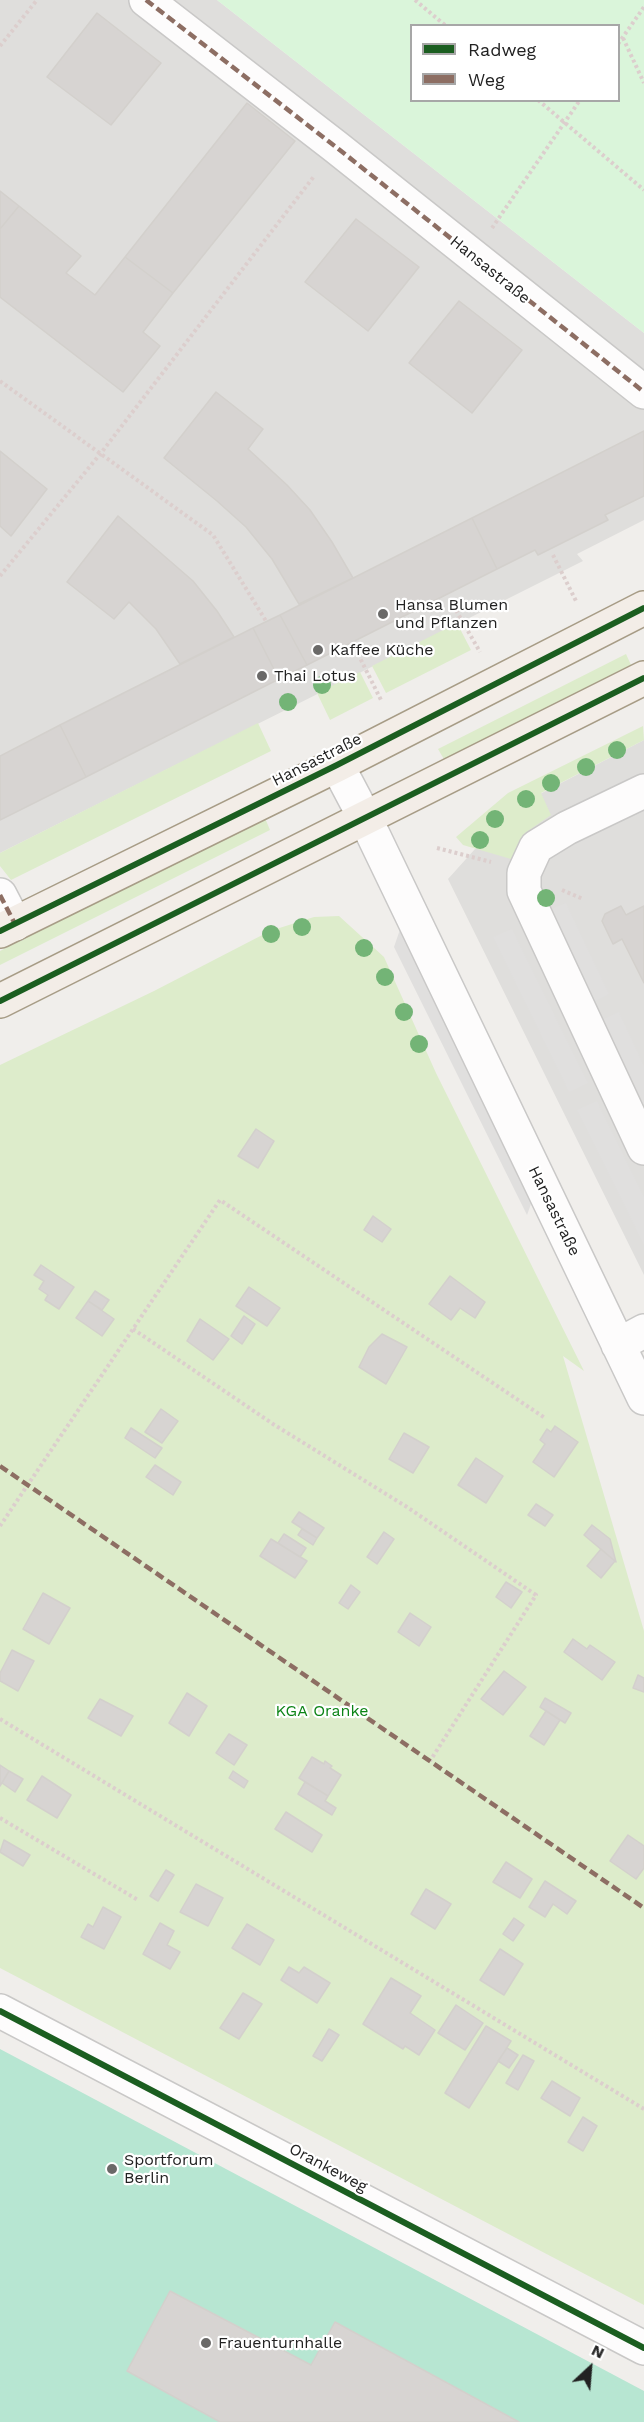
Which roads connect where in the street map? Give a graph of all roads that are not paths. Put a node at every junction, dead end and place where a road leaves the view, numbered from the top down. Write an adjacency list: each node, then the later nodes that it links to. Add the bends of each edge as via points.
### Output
1 (146, 0): 2 (street, Hansastraße)
2 (644, 392)
3 (644, 608): 5 (main road, Hansastraße)
4 (644, 678): 7 (main road)
5 (337, 765): 7 (street, Hansastraße); 9 (main road, Hansastraße)
6 (644, 791): 11 (street, via 536,847 524,873 524,891)
7 (366, 818): 10 (main road); 12 (street, Hansastraße)
8 (0, 895): 9 (street, Hansastraße)
9 (8, 928)
10 (0, 1001)
11 (644, 1148)
12 (631, 1338): 13 (street, Hansastraße)
13 (644, 1398)
14 (0, 2011): 15 (street, Orankeweg)
15 (644, 2349)

